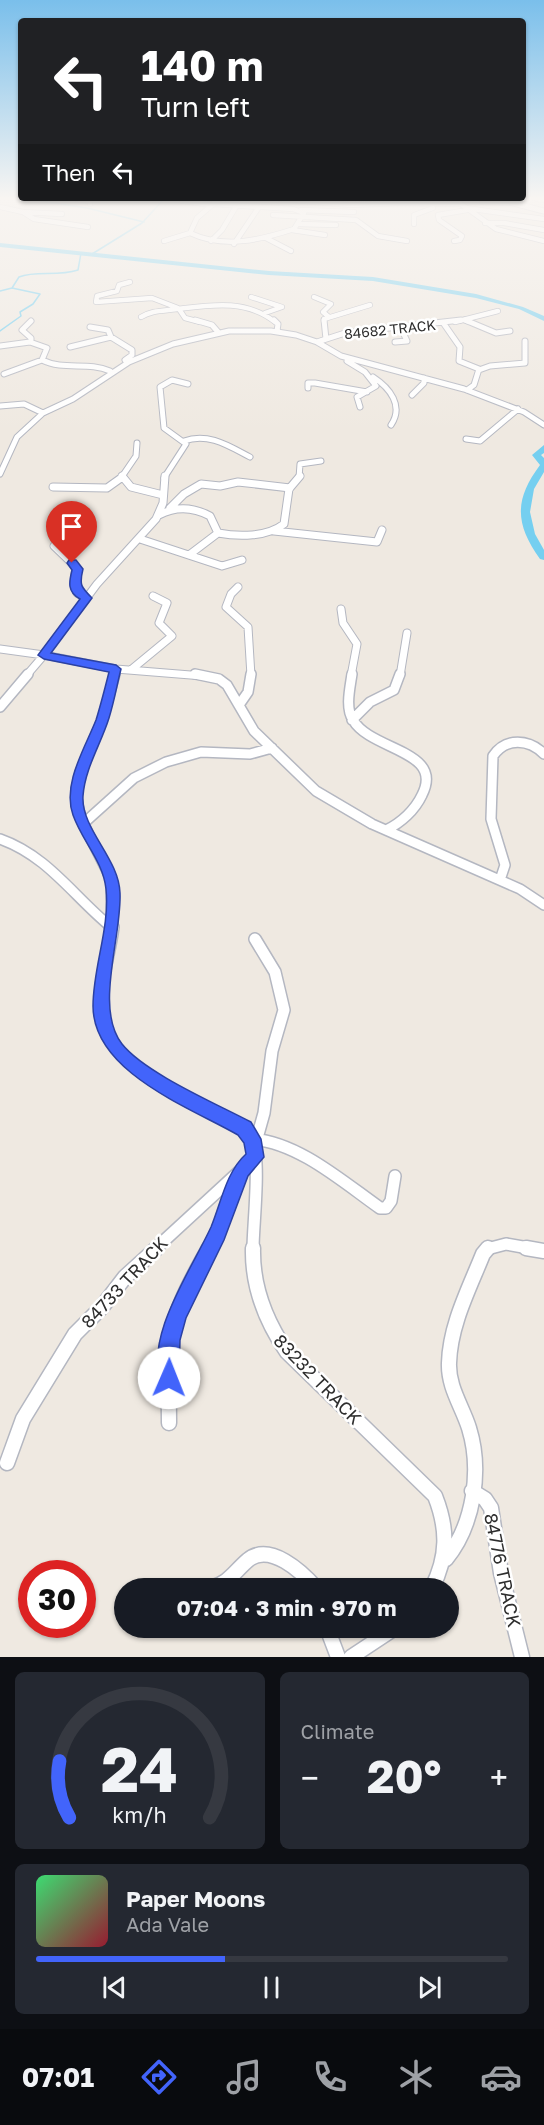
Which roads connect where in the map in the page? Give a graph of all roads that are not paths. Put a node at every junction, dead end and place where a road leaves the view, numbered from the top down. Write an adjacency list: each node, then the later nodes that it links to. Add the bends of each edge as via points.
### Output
1 (130, 282): 5 (street, via 119,285 117,291 97,296 96,302 152,298)
2 (251, 297): 7 (street, via 282,307)
3 (314, 297): 9 (street, via 331,304 323,312)
4 (370, 305): 9 (street)
5 (182, 309): 7 (street, via 224,305); 8 (street); 17 (street, via 185,318 212,326)
6 (498, 311): 10 (street, 84682 TRACK)
7 (265, 313): 15 (street, via 278,324)
8 (141, 317)
9 (329, 317): 19 (street, via 323,320)
10 (464, 320): 12 (street, 84682 TRACK); 16 (street, via 496,333)
11 (31, 321): 20 (street, via 22,330 32,338)
12 (444, 324): 13 (street, 84682 TRACK); 30 (street, via 460,347 459,361)
13 (400, 326): 19 (street, 84682 TRACK); 22 (street, via 407,341)
14 (90, 327): 18 (street, via 108,330)
15 (277, 331): 17 (street); 21 (street)
16 (510, 331)
17 (218, 332): 31 (street, via 158,349)
18 (111, 337): 25 (street); 31 (street, via 133,351)
19 (326, 339): 21 (street, 84682 TRACK)
20 (31, 342): 24 (street); 27 (street, via 47,349)
21 (317, 342): 26 (street)
22 (395, 342)
23 (525, 342): 30 (street, via 525,363)
24 (0, 346)
25 (70, 347)
26 (342, 356): 28 (street); 29 (street)
27 (42, 360): 31 (street, via 61,367 90,365); 32 (street)
28 (368, 363): 29 (street); 34 (street)
29 (353, 365): 33 (street)
30 (479, 370): 37 (street, via 474,385)
31 (109, 373): 43 (street, via 72,399)
32 (4, 374)
33 (368, 375): 38 (street, via 376,386); 44 (street, via 384,385 393,397 395,419)
34 (424, 378): 37 (street); 39 (street)
35 (188, 384): 47 (street, via 172,380 160,387 164,428)
36 (308, 388): 38 (street, via 308,383 319,382)
37 (467, 390): 42 (street)
38 (367, 392): 41 (street, via 357,397)
39 (412, 396)
40 (0, 406): 43 (street, via 24,404)
41 (360, 406)
42 (518, 409): 45 (street); 46 (street, via 479,441)
43 (43, 413): 51 (street, via 16,437)
44 (391, 425)
45 (544, 425)
46 (466, 439)
47 (184, 441): 49 (street, via 208,438); 55 (street, via 165,475)
48 (137, 443): 52 (street, via 136,456)
49 (250, 457)
50 (321, 461): 54 (street, via 300,464 300,477)
51 (0, 474)
52 (121, 478): 53 (street, via 108,488); 55 (street, via 131,487)
53 (53, 487)
54 (290, 488): 56 (street, via 238,482 201,484); 59 (street, via 284,524)
55 (163, 495): 57 (street)
56 (170, 508): 57 (street); 60 (street, via 208,514)
57 (159, 515): 61 (street)
58 (382, 530): 59 (street, via 377,542)
59 (274, 531): 60 (street)
60 (218, 533): 63 (street, via 206,538 199,550)
61 (140, 539): 63 (street); 67 (street)
62 (54, 546): 67 (street, via 76,567 77,593)
63 (189, 555): 64 (street, via 224,567)
64 (242, 560)
65 (238, 587): 74 (street, via 226,607 248,627 251,665 248,695)
66 (153, 596): 73 (street, via 167,603 159,623 172,636)
67 (86, 598): 71 (street)
68 (340, 609): 76 (street, via 343,623 357,644 350,694)
69 (407, 633): 76 (street, via 394,690 370,702)
70 (0, 649): 71 (street)
71 (44, 655): 72 (street); 75 (street)
72 (116, 669): 73 (street); 79 (street, via 77,790 78,810)
73 (132, 669): 74 (street, via 215,677 226,685)
74 (239, 705): 77 (street, via 254,731)
75 (0, 707)
76 (352, 720): 80 (street, via 366,736 417,759 429,777 425,791 409,814)
77 (272, 748): 79 (street, via 242,756 206,751 168,762 134,779 104,810); 80 (street, via 316,791)
78 (544, 754): 82 (street, via 532,744 515,742 502,745 491,759 490,812 506,860)
79 (84, 823): 84 (street, via 111,877)
80 (386, 830): 82 (street)
81 (0, 839): 84 (street, via 19,845 45,862)
82 (500, 880): 83 (street)
83 (544, 905)
84 (111, 927): 86 (street, via 101,1006 111,1042 134,1068 239,1124)
85 (255, 939): 86 (street, via 275,972 284,1010 272,1051 264,1113)
86 (255, 1139): 87 (street, 83232 TRACK); 89 (street, via 312,1163 380,1208 386,1208 391,1201)
87 (255, 1157): 88 (street, 84733 TRACK); 94 (street, 83232 TRACK, via 251,1255 263,1314 287,1352 435,1496 445,1528)
88 (242, 1170): 91 (street, via 218,1233 176,1316 169,1356); 92 (street, 84733 TRACK, via 125,1276 75,1334 23,1419)
89 (395, 1176)
90 (544, 1251): 93 (street, via 506,1244 489,1247 459,1311 449,1363 453,1388 474,1449)
91 (169, 1423)
92 (7, 1463)
93 (472, 1491): 94 (street, via 462,1537); 102 (street, 84776 TRACK, via 491,1508 501,1573)
94 (446, 1558): 97 (street, 83232 TRACK)
95 (231, 1578): 96 (street, via 257,1556 278,1559)
96 (305, 1578)
97 (437, 1578)
98 (331, 1638): 100 (street)
99 (380, 1638): 101 (street)
100 (338, 1657)
101 (351, 1657)
102 (522, 1657)

